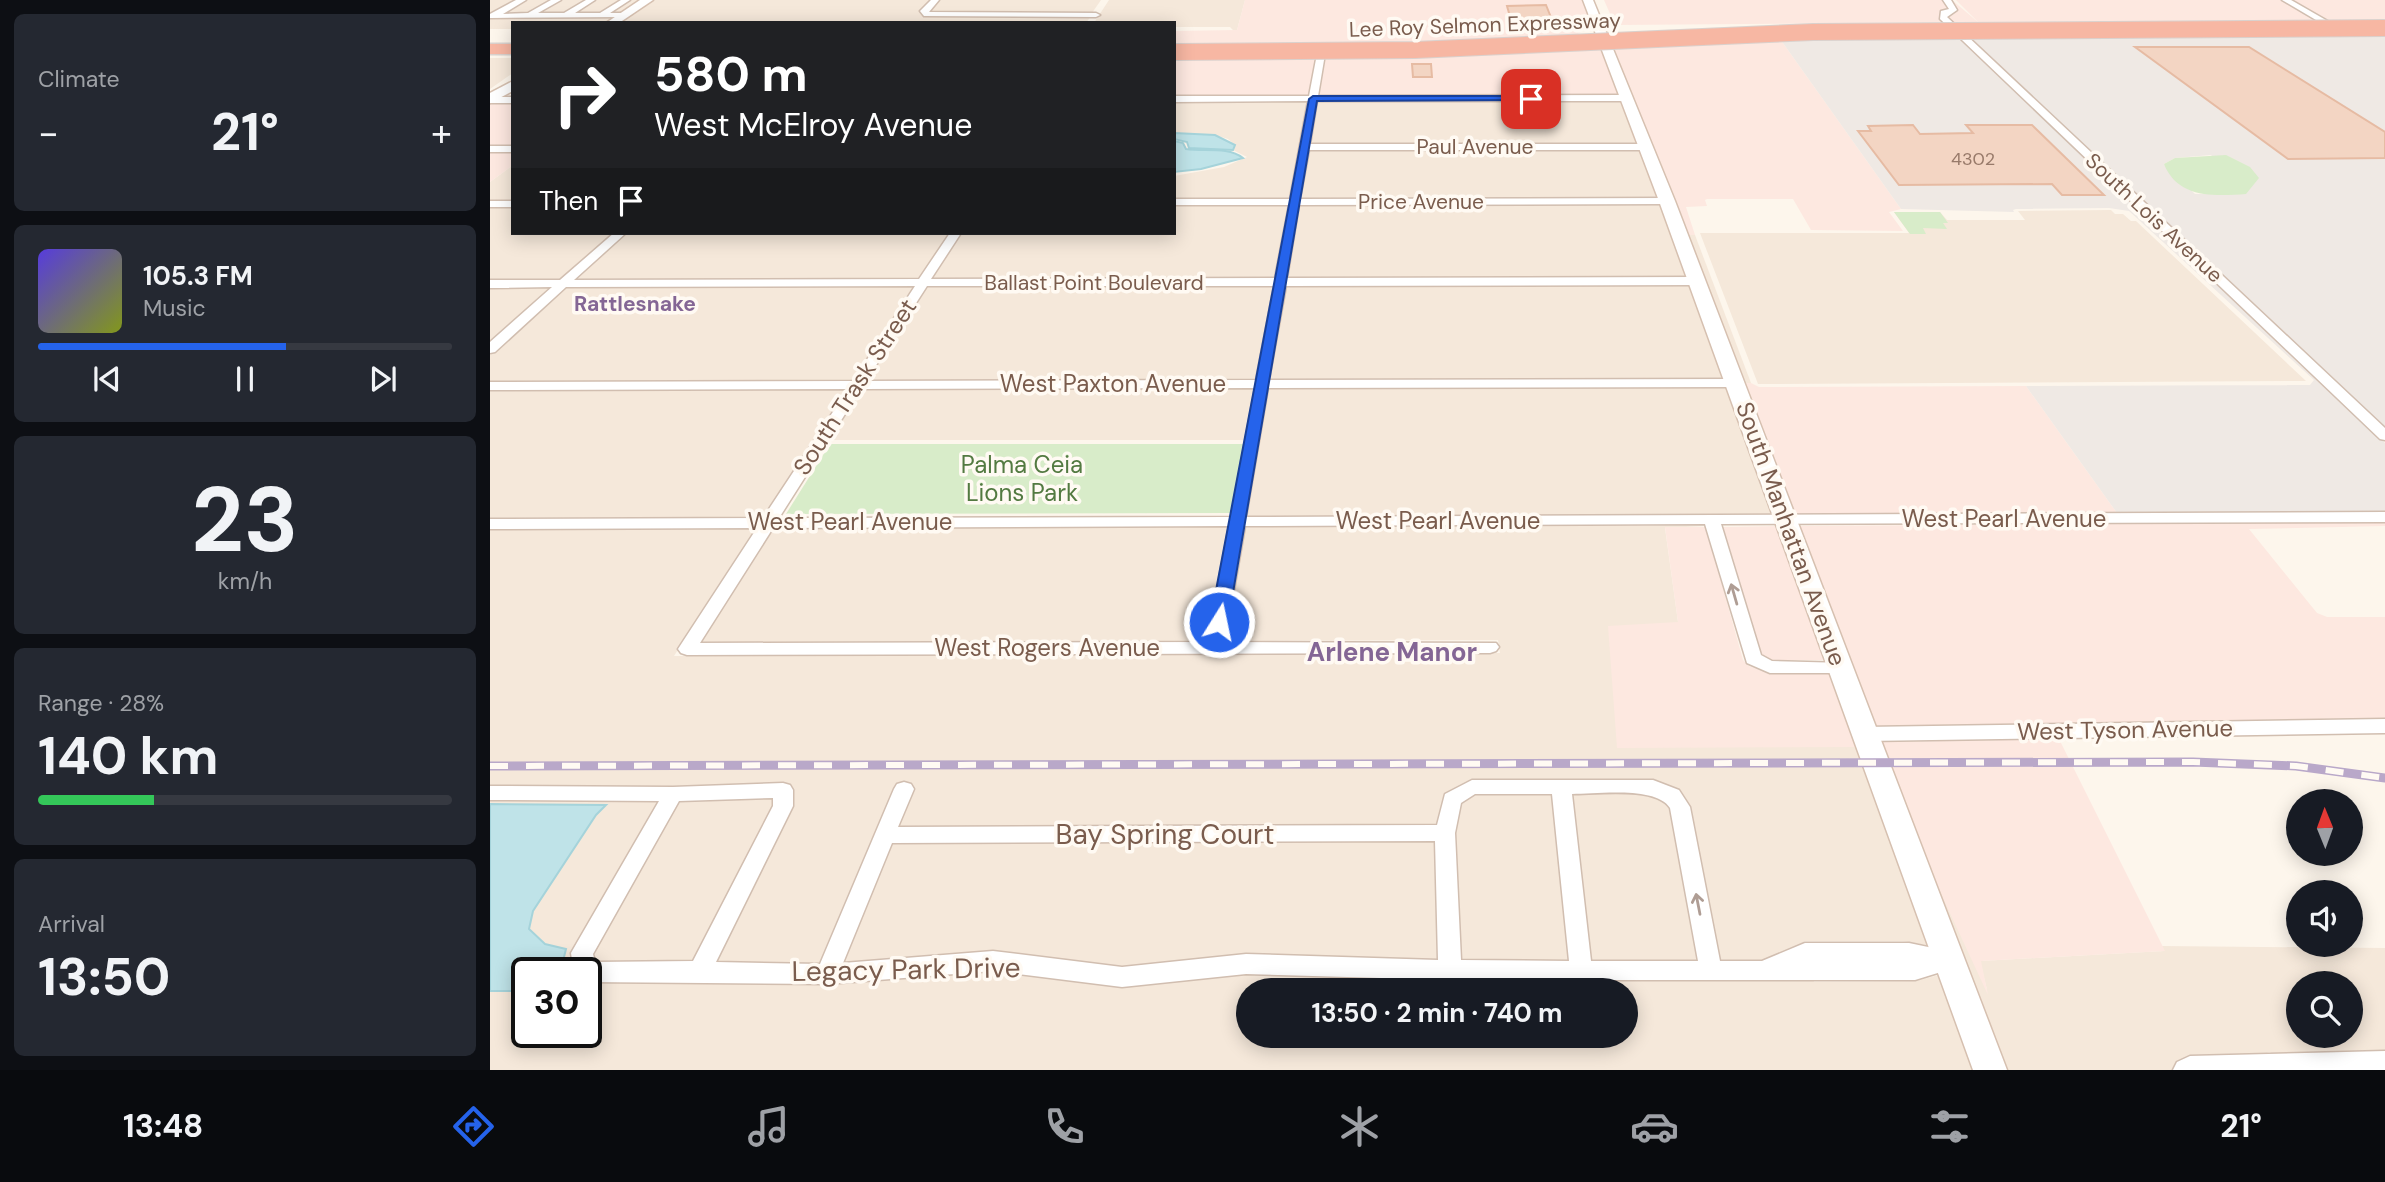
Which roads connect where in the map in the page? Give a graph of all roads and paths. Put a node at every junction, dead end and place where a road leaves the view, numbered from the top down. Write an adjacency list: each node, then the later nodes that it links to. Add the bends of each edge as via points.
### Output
1 (522, 0): 13 (street)
2 (557, 0): 14 (street)
3 (592, 0): 11 (street)
4 (626, 0): 15 (street)
5 (648, 0): 12 (street)
6 (935, 0): 10 (street, via 924,11 928,14)
7 (1588, 0): 26 (street, South Manhattan Avenue)
8 (1947, 0): 50 (street, South Lois Avenue, via 1952,10 1943,18)
9 (2286, 0): 18 (street)
10 (1098, 11): 16 (street)
11 (565, 15): 14 (street); 15 (street)
12 (623, 15): 15 (street)
13 (491, 16): 14 (street)
14 (529, 16)
15 (606, 19)
16 (1091, 21)
17 (2385, 27): 21 (highway, Lee Roy Selmon Expressway, bridge, via 1803,32 1402,50)
18 (2341, 31)
19 (490, 50): 20 (highway)
20 (511, 50)
21 (1176, 51)
22 (1321, 54): 25 (street)
23 (511, 86): 27 (street)
24 (1176, 99): 25 (street)
25 (1313, 99): 26 (street); 29 (street)
26 (1625, 99): 30 (street, South Manhattan Avenue)
27 (490, 100): 28 (street)
28 (511, 100)
29 (1305, 147): 30 (street, Paul Avenue); 35 (street)
30 (1645, 147): 33 (street, South Manhattan Avenue)
31 (490, 149): 32 (street)
32 (511, 149)
33 (1667, 201): 35 (street, Price Avenue); 40 (street, South Manhattan Avenue)
34 (1176, 202): 35 (street, Price Avenue)
35 (1295, 202): 41 (street)
36 (490, 204): 37 (street)
37 (511, 204)
38 (618, 235): 44 (street)
39 (954, 235): 42 (street, South Trask Street)
40 (1698, 281): 41 (street, Ballast Point Boulevard); 46 (street, South Manhattan Avenue)
41 (1280, 282): 42 (street, Ballast Point Boulevard); 47 (street)
42 (922, 283): 44 (street, Ballast Point Boulevard); 48 (street, South Trask Street)
43 (490, 284): 44 (street, Ballast Point Boulevard)
44 (563, 284): 45 (street)
45 (490, 349)
46 (1735, 383): 47 (street, West Paxton Avenue); 53 (street, South Manhattan Avenue)
47 (1262, 384): 48 (street, West Paxton Avenue); 54 (street)
48 (856, 385): 49 (street, West Paxton Avenue); 55 (street, South Trask Street)
49 (490, 386)
50 (2385, 436)
51 (2385, 517): 53 (street, West Pearl Avenue)
52 (1712, 520): 53 (street, West Pearl Avenue); 54 (street, West Pearl Avenue); 60 (street, one-way to 52, via 1770,667 1752,659)
53 (1786, 520): 60 (street, South Manhattan Avenue)
54 (1237, 521): 55 (street, West Pearl Avenue); 58 (street)
55 (768, 523): 56 (street, West Pearl Avenue); 59 (street, South Trask Street)
56 (490, 524)
57 (1490, 647): 58 (street, West Rogers Avenue)
58 (1214, 648): 59 (street, West Rogers Avenue)
59 (687, 649)
60 (1840, 667): 62 (street, South Manhattan Avenue)
61 (2385, 726): 62 (street, West Tyson Avenue)
62 (1865, 734): 69 (street, South Manhattan Avenue)
63 (1561, 787): 67 (street, via 1472,787 1452,799); 72 (street); 73 (street, one-way to 63, via 1680,807 1672,795 1653,787)
64 (904, 789): 68 (street)
65 (490, 793): 66 (street)
66 (673, 794): 71 (street, via 783,790 783,806); 71 (street, Legacy Park Drive, via 582,953 585,972)
67 (1445, 833): 68 (street, Bay Spring Court); 70 (street)
68 (886, 835): 74 (street)
69 (1949, 960): 73 (street, Legacy Park Drive, via 1915,970 1805,952 1764,971); 77 (street, South Manhattan Avenue)
70 (1450, 970): 72 (street, Legacy Park Drive); 74 (street, Legacy Park Drive, via 1245,964 1122,977 993,961)
71 (700, 971): 74 (street, Legacy Park Drive)
72 (1581, 971): 73 (street, Legacy Park Drive)
73 (1711, 971)
74 (827, 974)
75 (2385, 1062): 76 (street)
76 (2269, 1067): 78 (street)
77 (1990, 1070)
78 (2185, 1070)

